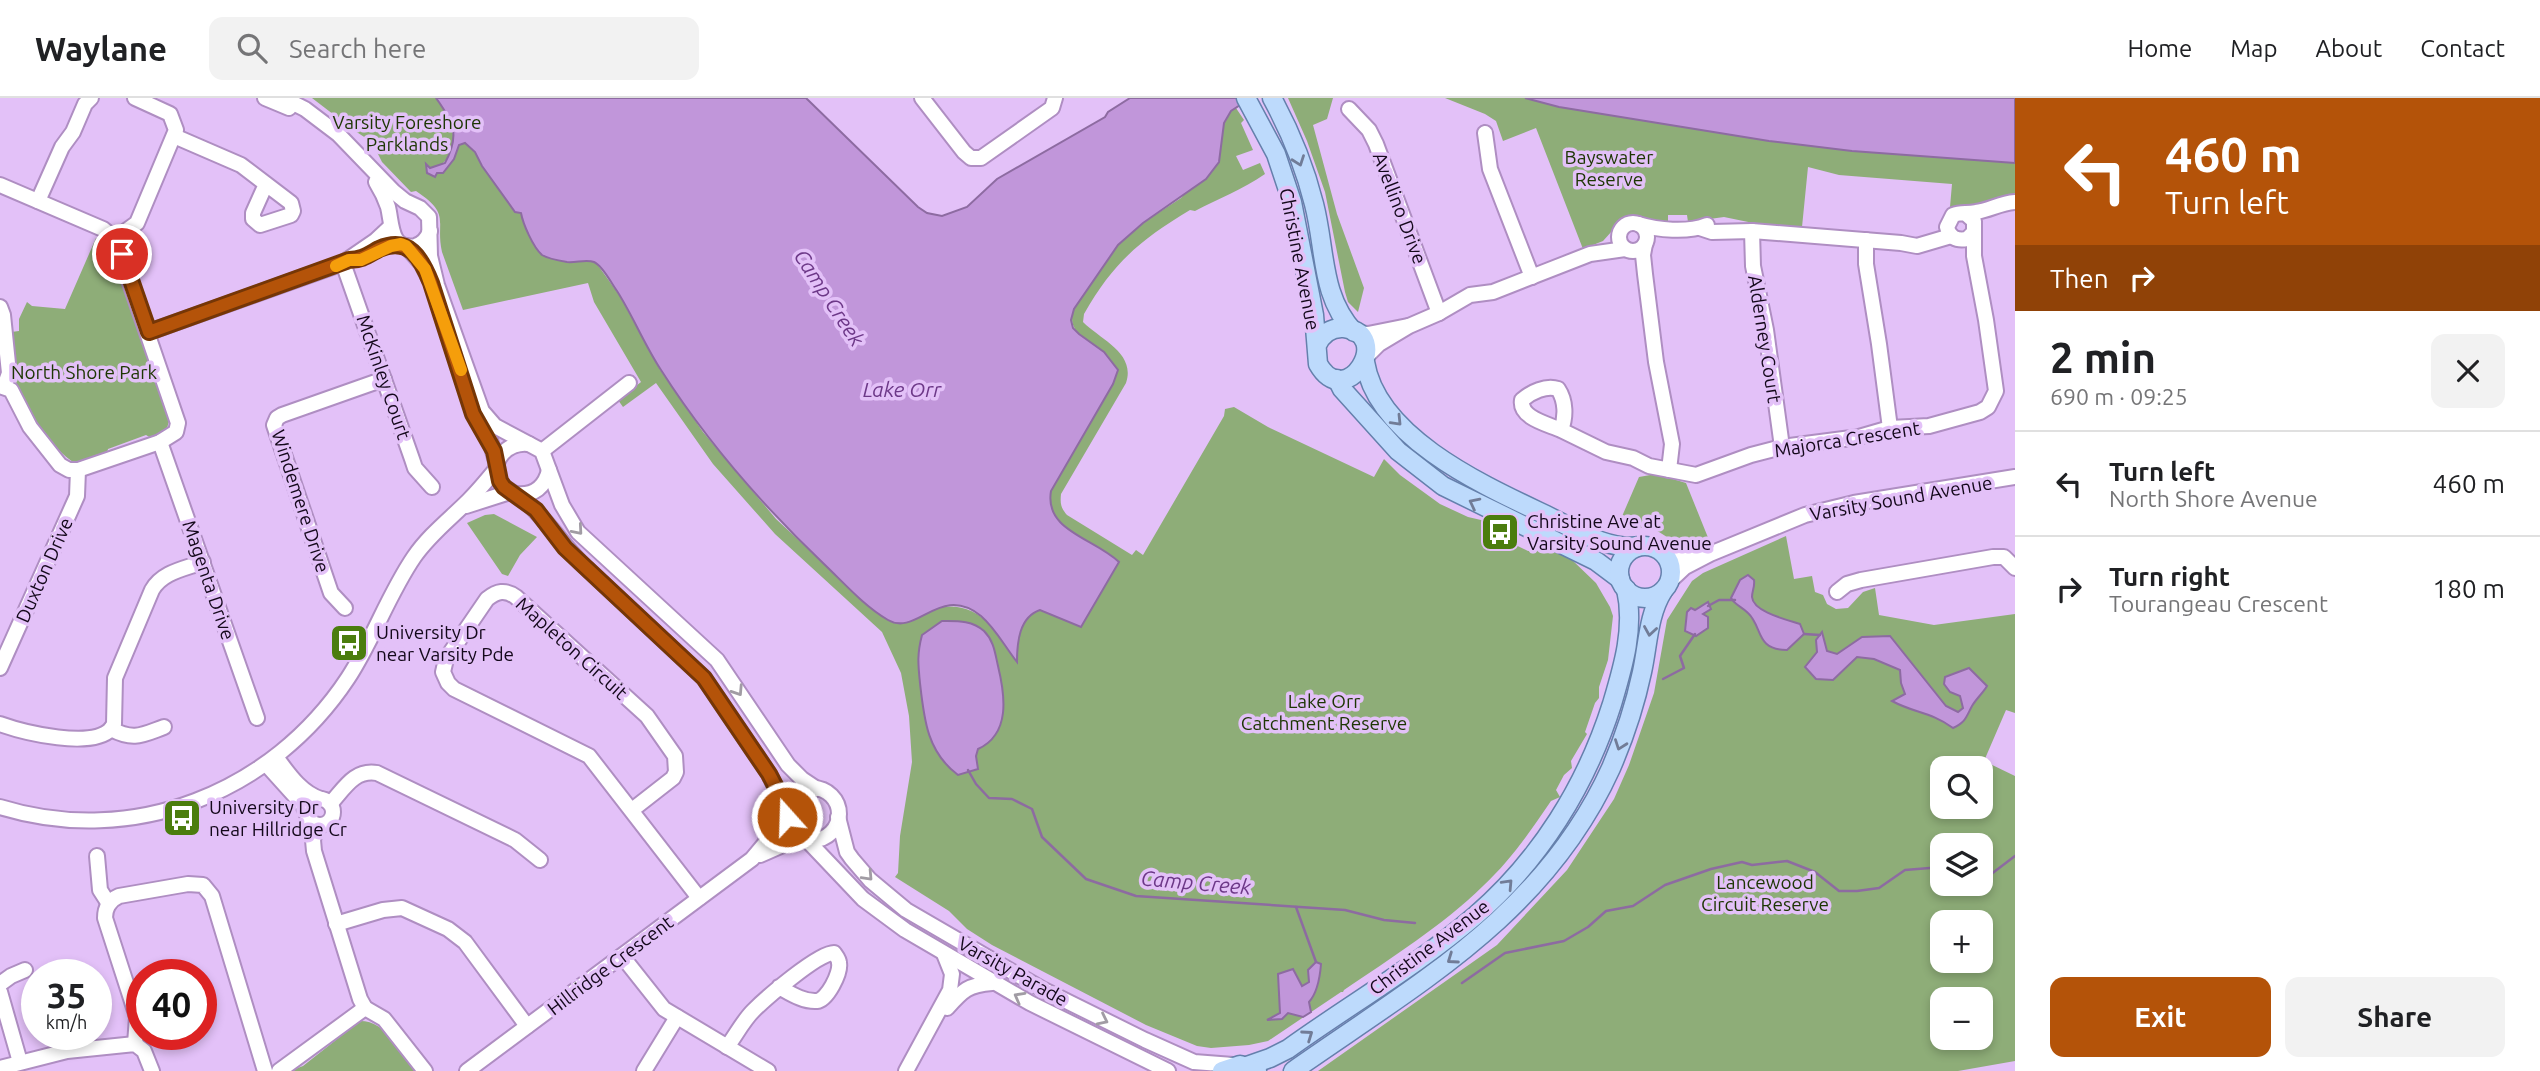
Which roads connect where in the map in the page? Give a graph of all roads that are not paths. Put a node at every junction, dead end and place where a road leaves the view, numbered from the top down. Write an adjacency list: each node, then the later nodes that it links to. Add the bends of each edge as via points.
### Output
1 (135, 98): 11 (street, via 170,114 176,124)
2 (265, 98): 18 (street, via 312,122 354,156 381,190)
3 (283, 98): 16 (street, via 338,134 394,192)
4 (922, 98): 5 (street, via 971,158 981,158 1052,108)
5 (1055, 98)
6 (1272, 98): 38 (main road, Christine Avenue, one-way to 38, via 1311,194 1331,296)
7 (89, 99): 14 (street)
8 (1250, 104): 39 (main road, Christine Avenue, via 1276,154 1292,202)
9 (1349, 109): 35 (street, Avellino Drive, via 1376,145)
10 (1485, 133): 33 (street, via 1490,169)
11 (174, 136): 13 (street, via 235,162); 25 (street, via 137,223)
12 (0, 184): 14 (street)
13 (266, 184)
14 (38, 201): 25 (street, via 103,229)
15 (2015, 202): 24 (street, via 1965,213 1972,218)
16 (414, 206): 18 (street, via 402,208); 20 (street, via 429,217)
17 (2015, 212): 24 (street, via 1996,215)
18 (391, 224): 28 (street, via 393,237); 31 (street)
19 (1638, 224): 21 (street); 22 (street); 27 (street, via 1645,230)
20 (431, 229): 28 (street, via 419,245); 49 (street, via 430,256 437,285 482,411 495,426)
21 (1674, 230): 23 (street); 27 (street)
22 (1620, 231): 29 (street, via 1620,243); 30 (street)
23 (1752, 231): 26 (street); 48 (street, Alderney Court, via 1753,266)
24 (1962, 231): 26 (street, via 1916,246); 45 (street, Majorca Crescent, via 1974,256 1995,381 1993,400 1980,412 1945,422)
25 (115, 239): 37 (street)
26 (1866, 240): 45 (street)
27 (1646, 241): 29 (street, via 1635,251); 32 (street)
28 (403, 245): 31 (street); 50 (street, via 425,269 470,404 490,440)
29 (1626, 250): 30 (street); 32 (street)
30 (1590, 254): 33 (street)
31 (346, 262): 37 (street); 41 (street, McKinley Court)
32 (1645, 274): 53 (street, via 1672,444)
33 (1532, 277): 35 (street, via 1473,305)
34 (0, 307): 44 (street, via 9,373)
35 (1439, 313): 36 (street)
36 (1409, 326): 38 (street); 40 (street, via 1379,344)
37 (149, 332): 47 (street, via 178,423 176,432)
38 (1355, 332): 39 (main road, Christine Avenue, via 1332,329); 40 (main road, Christine Avenue, via 1365,344)
39 (1317, 345): 42 (main road, Christine Avenue, via 1318,364 1325,374)
40 (1366, 360): 42 (main road, via 1354,376); 58 (main road, Christine Avenue, one-way to 58, via 1370,383 1389,412 1443,462 1590,537 1617,547)
41 (384, 379): 55 (street, McKinley Court, via 415,468); 66 (street, Windemere Drive, via 282,415 274,425 331,593)
42 (1337, 379): 63 (main road, Christine Avenue, one-way to 42, via 1596,561 1443,486 1398,451)
43 (629, 383): 49 (street)
44 (2, 387): 51 (street, via 11,390 44,447 60,465)
45 (1890, 428): 48 (street, Majorca Crescent)
46 (1561, 430): 53 (street, Majorca Crescent, via 1606,452)
47 (160, 442): 51 (street); 61 (street, Magenta Drive)
48 (1782, 447): 53 (street, Majorca Crescent, via 1696,475)
49 (536, 448): 50 (street, via 523,443 509,447); 52 (street)
50 (497, 466): 56 (street, via 500,481); 57 (street)
51 (78, 470): 67 (street, Duxton Drive, via 77,496)
52 (549, 470): 56 (street, via 538,490); 73 (street, one-way to 73, via 578,532 717,660 788,765)
53 (1669, 470)
54 (2015, 477): 60 (street, Varsity Sound Avenue, via 1828,508)
55 (432, 487)
56 (513, 493): 57 (street); 77 (street, via 544,518 565,548 704,678 769,774)
57 (459, 510): 72 (street, via 429,537 404,572 336,696)
58 (1640, 546): 59 (main road); 63 (main road, via 1621,562)
59 (1664, 554): 60 (street, Varsity Sound Avenue, via 1682,560); 64 (main road, via 1671,568)
60 (1710, 554): 64 (street, Varsity Sound Avenue, via 1685,567)
61 (203, 562): 68 (street, Magenta Drive); 71 (street, via 167,575 152,590 115,678)
62 (2015, 568): 65 (street, via 2004,557 1993,557 1861,579)
63 (1623, 584): 64 (main road, via 1641,597 1656,595); 104 (main road, Christine Avenue, one-way to 63, via 1287,1049 1430,950 1474,916 1549,835 1570,802 1604,728 1629,635 1631,614)
64 (1665, 587): 114 (main road, Christine Avenue, one-way to 114, via 1654,606 1640,680 1620,748 1588,814 1553,863 1521,900 1468,948)
65 (1837, 592)
66 (345, 608)
67 (0, 668)
68 (257, 718)
69 (0, 724): 71 (street, via 72,738 102,737)
70 (164, 727): 71 (street, via 135,737)
71 (111, 729)
72 (271, 761): 74 (street, via 312,796); 75 (street, via 211,796 150,815 83,821); 79 (street)
73 (817, 789): 77 (street, via 797,794); 78 (street, via 835,802)
74 (326, 802): 79 (street, via 310,804); 79 (street, via 333,811 331,819 325,824); 83 (street, via 360,773 377,773 515,840)
75 (0, 807)
76 (632, 810): 76 (street, Mapleton Circuit, via 589,756 454,689 444,678 446,659 493,594 505,592 516,597 647,716 675,756 673,778); 84 (street, Mapleton Circuit)
77 (787, 814): 80 (street, via 791,829); 82 (street, Hillridge Crescent)
78 (838, 817): 80 (street, via 827,836); 104 (street, Varsity Parade, one-way to 104, via 852,859 906,910 1042,989 1154,1044 1194,1062)
79 (312, 821): 86 (street, via 314,850)
80 (803, 838): 82 (street, Hillridge Crescent); 87 (street, Varsity Parade, via 877,911)
81 (97, 856): 85 (street, via 100,890)
82 (752, 859): 84 (street, Hillridge Crescent)
83 (540, 860)
84 (699, 898): 88 (street, Hillridge Crescent)
85 (109, 904): 90 (street, via 105,918); 106 (street, via 119,896 188,884 208,890)
86 (336, 924): 95 (street); 97 (street, via 402,908 448,929 465,942)
87 (944, 954): 91 (street, Varsity Parade); 98 (street, via 952,974 950,990)
88 (622, 956): 96 (street, via 664,1009); 97 (street, Hillridge Crescent)
89 (21, 972): 92 (street)
90 (126, 983)
91 (992, 983): 98 (street, via 962,990); 113 (street, Varsity Parade, one-way to 91)
92 (0, 984)
93 (779, 986): 100 (street)
94 (0, 992): 102 (street)
95 (365, 1008): 107 (street); 108 (street, via 384,1018)
96 (677, 1017): 100 (street); 110 (street)
97 (527, 1026): 109 (street, Hillridge Crescent)
98 (930, 1029): 112 (street)
99 (126, 1045): 102 (street)
100 (727, 1047): 111 (street)
101 (143, 1050): 105 (street)
102 (20, 1062): 103 (street)
103 (0, 1068)
104 (1240, 1068)
105 (152, 1071)
106 (265, 1071)
107 (279, 1071)
108 (425, 1071)
109 (467, 1071)
110 (644, 1071)
111 (768, 1071)
112 (906, 1071)
113 (1167, 1071)
114 (1293, 1071)

